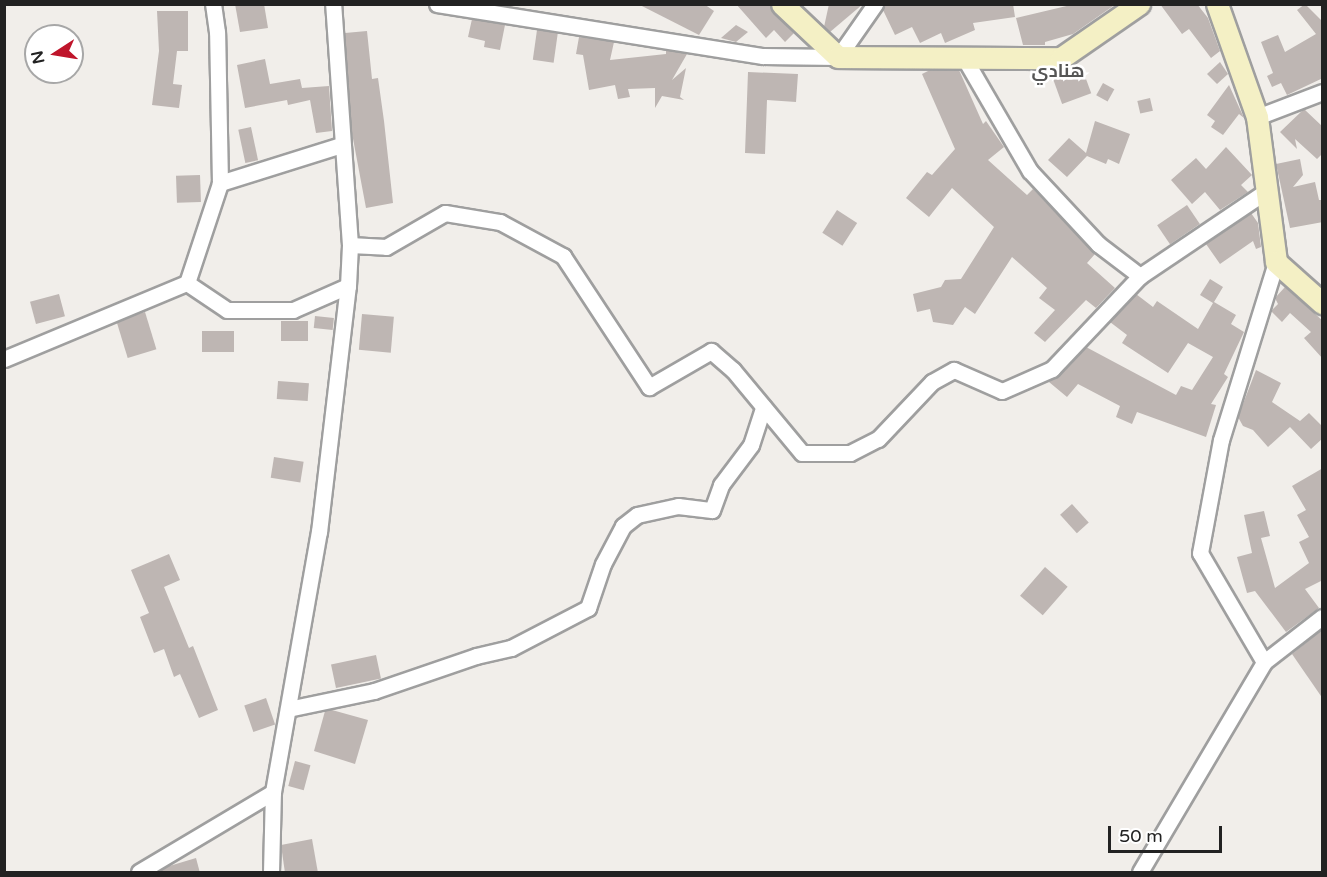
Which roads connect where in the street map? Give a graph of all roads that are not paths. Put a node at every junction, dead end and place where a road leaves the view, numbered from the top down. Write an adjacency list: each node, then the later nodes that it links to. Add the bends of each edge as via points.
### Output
1 (213, 4): 13 (street)
2 (333, 4): 12 (street)
3 (437, 4): 9 (street, via 763,56)
4 (782, 4): 9 (street)
5 (875, 4): 9 (street)
6 (1139, 4): 8 (street, via 1061,58)
7 (1217, 4): 11 (street)
8 (963, 56): 9 (street); 17 (street, via 1030,171 1098,244)
9 (838, 57)
10 (1323, 92): 11 (street)
11 (1257, 117): 14 (street)
12 (341, 146): 13 (street); 15 (street)
13 (220, 183): 18 (street)
14 (1265, 192): 16 (street); 17 (street)
15 (350, 245): 19 (street); 22 (street, via 386,247 445,213 500,222 563,256 649,387 711,351)
16 (1276, 262): 20 (street); 24 (street, via 1221,440 1200,553)
17 (1140, 276): 22 (street, via 1052,369 1002,391 954,370 932,382 878,439 850,453 802,453)
18 (187, 283): 19 (street, via 227,310 293,310); 21 (street)
19 (348, 286): 25 (street, via 320,532)
20 (1323, 303)
21 (4, 358)
22 (763, 407): 25 (street, via 751,445 721,484 712,510 678,506 637,515 622,526 588,608 511,648 374,691)
23 (1323, 617): 24 (street)
24 (1264, 662): 29 (street)
25 (288, 709): 26 (street)
26 (273, 792): 27 (street); 28 (street)
27 (138, 873)
28 (271, 873)
29 (1140, 873)

